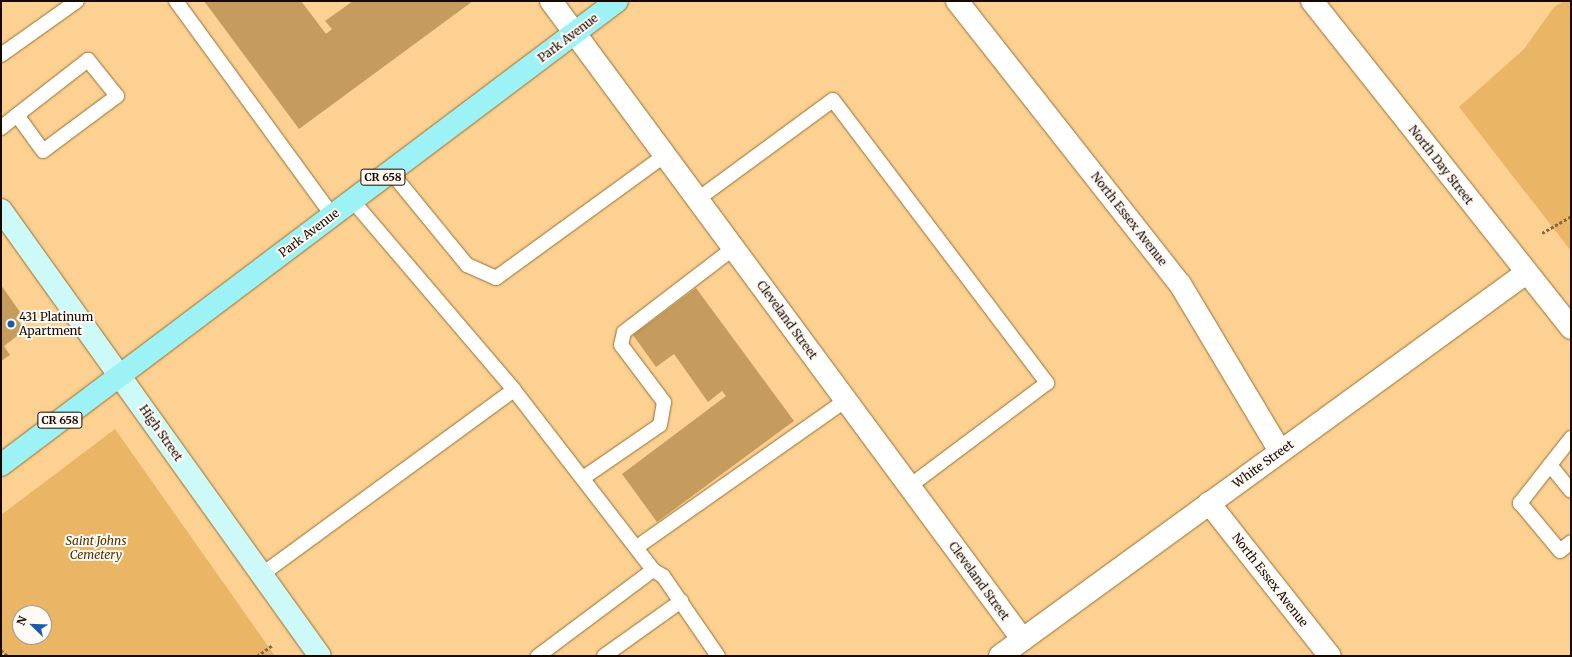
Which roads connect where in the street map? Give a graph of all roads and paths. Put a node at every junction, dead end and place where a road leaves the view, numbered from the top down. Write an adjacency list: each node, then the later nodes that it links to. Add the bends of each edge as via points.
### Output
1 (77, 1): 8 (lane)
2 (176, 1): 16 (lane)
3 (551, 1): 7 (street, Cleveland Street)
4 (616, 1): 7 (main road, Park Avenue / CR 658)
5 (957, 1): 26 (street, North Essex Avenue, via 1180,284)
6 (1316, 2): 20 (street, North Day Street)
7 (575, 33): 11 (street, Cleveland Street); 12 (main road, Park Avenue / CR 658)
8 (1, 55)
9 (17, 115): 9 (lane, via 43,151 117,96 88,60); 10 (lane)
10 (1, 128)
11 (665, 155): 12 (lane, via 496,278 467,265); 13 (street, Cleveland Street)
12 (390, 171): 14 (main road, Park Avenue / CR 658)
13 (698, 199): 19 (street, Cleveland Street); 30 (lane, via 832,100 1047,383)
14 (352, 200): 16 (main road, Park Avenue / CR 658); 23 (lane)
15 (1, 210): 22 (main road, High Street)
16 (332, 215): 22 (main road, Park Avenue / CR 658)
17 (1571, 216): 18 (path)
18 (1542, 233)
19 (734, 248): 24 (street, Cleveland Street); 29 (lane, via 624,332 621,345 664,402 660,425)
20 (1526, 273): 21 (street, North Day Street); 26 (street, White Street)
21 (1571, 328)
22 (120, 375): 27 (main road, Park Avenue / CR 658); 36 (main road, High Street)
23 (514, 390): 29 (lane); 36 (lane)
24 (846, 400): 30 (street, Cleveland Street); 34 (lane)
25 (1571, 438): 28 (lane)
26 (1280, 451): 32 (street, White Street)
27 (1, 465)
28 (1550, 465): 31 (lane); 33 (lane, via 1520,503 1560,551)
29 (583, 478): 34 (lane)
30 (910, 486): 38 (street, Cleveland Street)
31 (1571, 491)
32 (1209, 503): 38 (street, White Street); 48 (street, North Essex Avenue)
33 (1571, 542)
34 (637, 547): 35 (lane)
35 (653, 570): 37 (lane, via 663,576); 44 (lane)
36 (262, 575): 43 (main road, High Street)
37 (681, 601): 45 (lane); 46 (lane)
38 (1023, 640): 47 (street, White Street)
39 (273, 646): 42 (path)
40 (1, 650): 41 (path)
41 (8, 656)
42 (257, 656)
43 (320, 656)
44 (538, 656)
45 (604, 656)
46 (718, 656)
47 (1000, 656)
48 (1330, 656)

